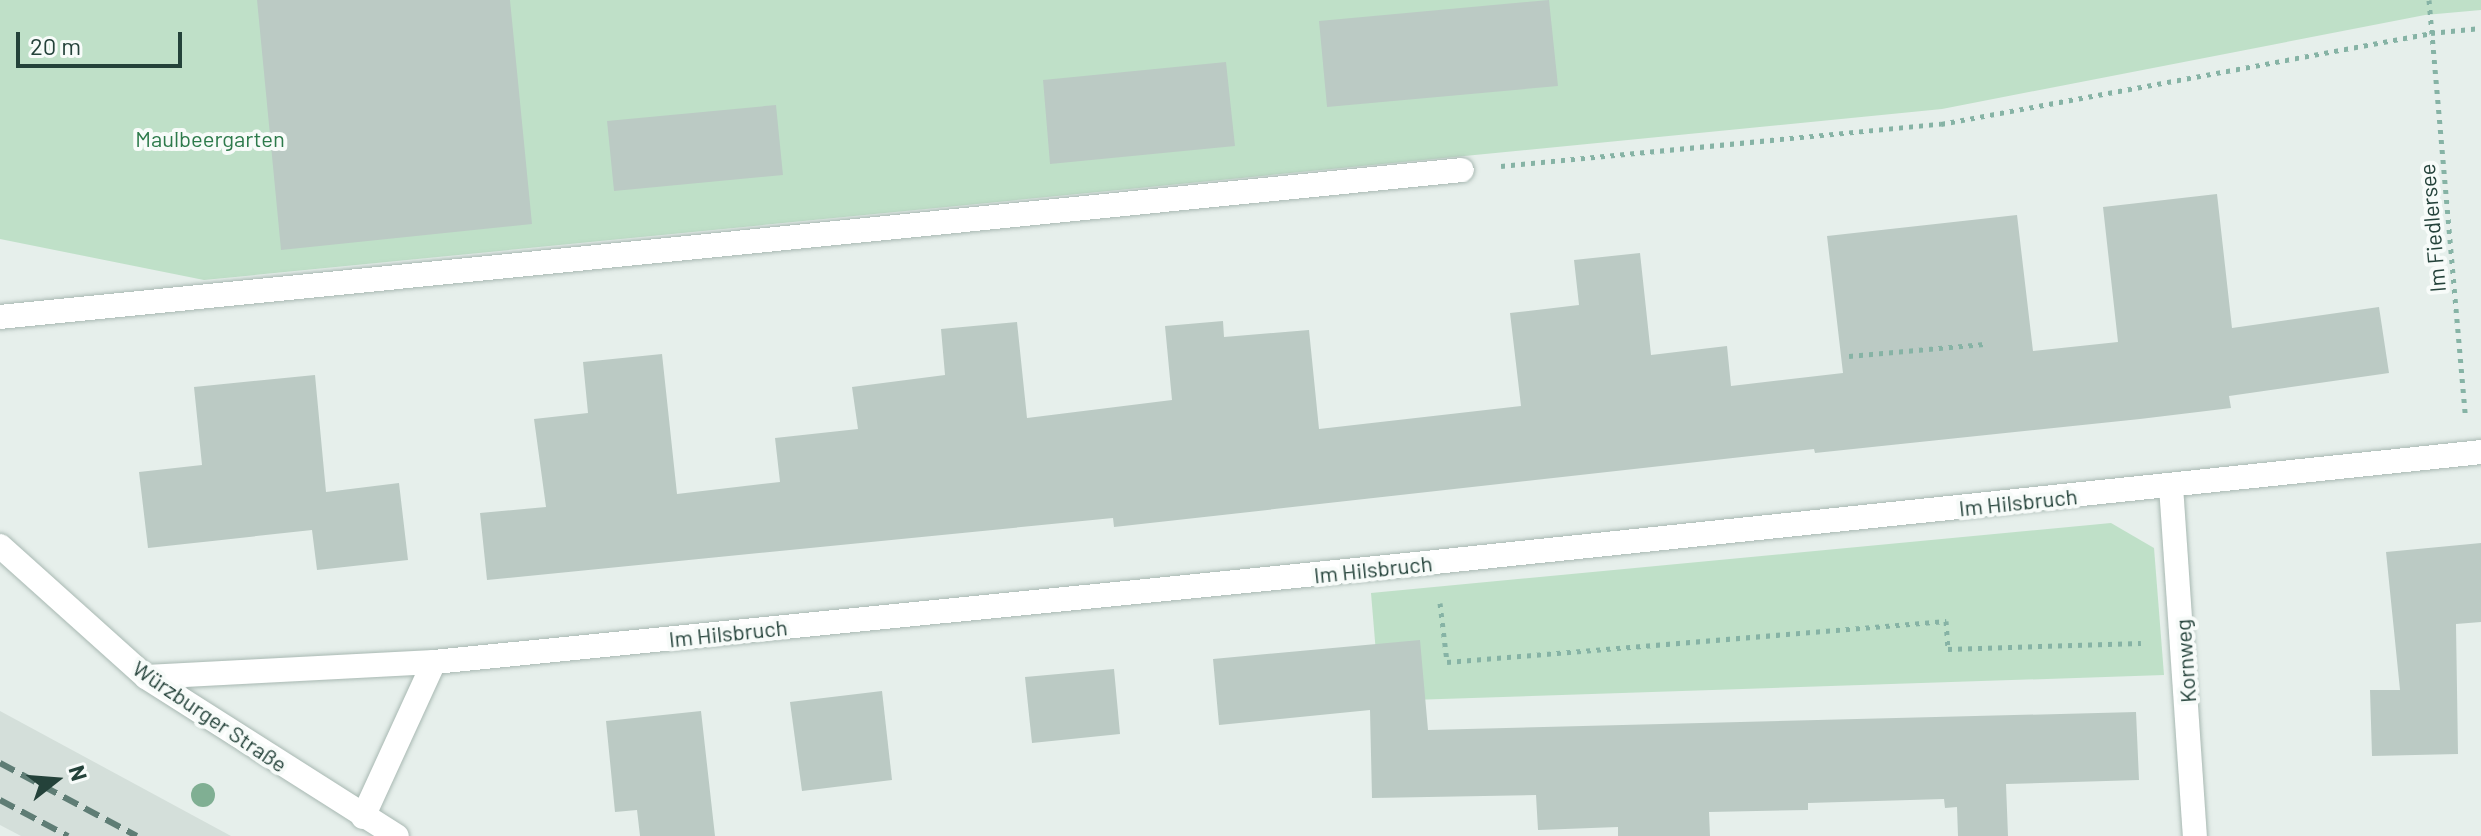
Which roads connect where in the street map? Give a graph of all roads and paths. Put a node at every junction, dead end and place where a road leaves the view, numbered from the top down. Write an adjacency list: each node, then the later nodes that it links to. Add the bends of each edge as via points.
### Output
1 (2429, 0): 3 (path, Im Fiedlersee)
2 (2481, 28): 3 (path)
3 (2431, 33): 4 (path, via 1941,124); 8 (path, Im Fiedlersee)
4 (1462, 170): 5 (street)
5 (0, 317)
6 (1984, 344): 7 (path)
7 (1849, 356)
8 (2475, 453): 9 (street, Im Hilsbruch)
9 (2171, 486): 11 (street, Im Hilsbruch); 12 (street, Kornweg)
10 (0, 546): 14 (street, Würzburger Straße)
11 (1435, 562): 12 (path, via 1447,662 1946,621 1948,649); 13 (street, Im Hilsbruch)
12 (2183, 641): 17 (street, Kornweg)
13 (434, 662): 14 (street, Im Hilsbruch); 15 (street)
14 (146, 677): 15 (street, Würzburger Straße)
15 (363, 817): 16 (street, Würzburger Straße)
16 (397, 836)
17 (2195, 836)

